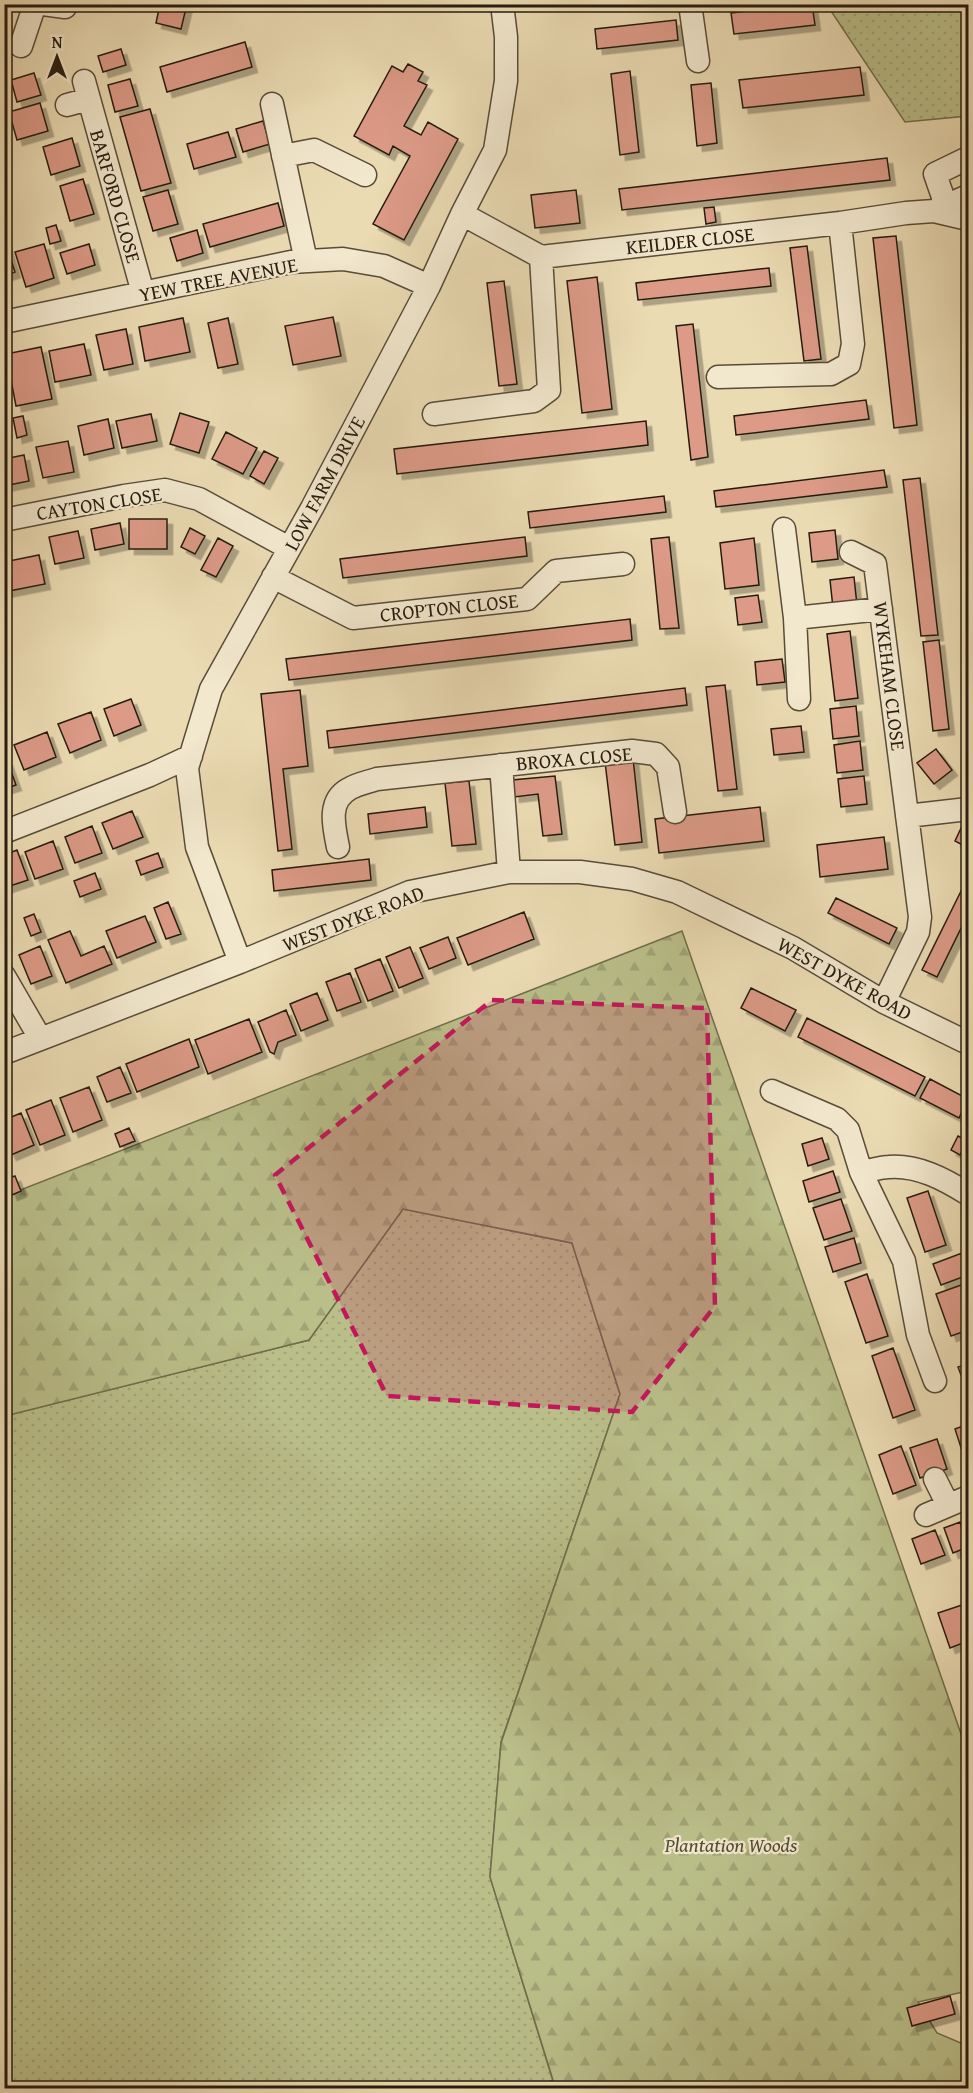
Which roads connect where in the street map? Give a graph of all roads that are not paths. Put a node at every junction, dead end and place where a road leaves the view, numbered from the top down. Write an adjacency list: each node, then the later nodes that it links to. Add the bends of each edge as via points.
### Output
1 (35, 4): 4 (street)
2 (502, 4): 12 (street, LOW FARM DRIVE, via 506,81 495,150)
3 (690, 4): 5 (street)
4 (21, 46)
5 (698, 61)
6 (272, 104): 8 (street)
7 (67, 105): 18 (street, BARFORD CLOSE, via 86,90)
8 (283, 156): 10 (street, via 314,150); 16 (street)
9 (969, 158): 11 (street, via 935,174 943,196)
10 (365, 175)
11 (939, 209): 13 (street, KEILDER CLOSE); 14 (street, KEILDER CLOSE)
12 (462, 213): 15 (street); 17 (street, LOW FARM DRIVE)
13 (968, 218)
14 (840, 223): 15 (street, KEILDER CLOSE); 20 (street, via 853,344 849,364 831,374)
15 (541, 257): 21 (street, via 549,390 534,401)
16 (306, 261): 17 (street, YEW TREE AVENUE, via 343,259 384,266); 18 (street, YEW TREE AVENUE)
17 (429, 286): 24 (street, LOW FARM DRIVE)
18 (143, 293): 19 (street, YEW TREE AVENUE)
19 (4, 322)
20 (718, 377)
21 (434, 414)
22 (4, 520): 24 (street, CAYTON CLOSE, via 165,490 199,499)
23 (784, 529): 29 (street)
24 (290, 548): 27 (street, LOW FARM DRIVE)
25 (851, 552): 28 (street, WYKEHAM CLOSE, via 875,564)
26 (623, 564): 27 (street, CROPTON CLOSE, via 556,571 527,599 352,618)
27 (273, 577): 31 (street, LOW FARM DRIVE, via 211,689)
28 (881, 609): 29 (street); 35 (street, WYKEHAM CLOSE)
29 (795, 618): 30 (street)
30 (799, 699)
31 (191, 756): 36 (street); 39 (street, LOW FARM DRIVE, via 187,768 197,847)
32 (501, 765): 34 (street, BROXA CLOSE, via 632,751 656,754 668,767); 37 (street, BROXA CLOSE, via 376,778 347,790 334,806); 38 (street, BROXA CLOSE)
33 (969, 809): 35 (street)
34 (675, 812)
35 (907, 816): 41 (street, WYKEHAM CLOSE, via 920,917 918,932)
36 (4, 832)
37 (338, 847)
38 (509, 872): 39 (street, WEST DYKE ROAD, via 410,892); 41 (street, WEST DYKE ROAD, via 580,872 632,879 677,892 793,948)
39 (240, 962): 42 (street, WEST DYKE ROAD)
40 (4, 976): 42 (street)
41 (884, 1002): 43 (street, WEST DYKE ROAD)
42 (40, 1038): 44 (street, WEST DYKE ROAD)
43 (969, 1043)
44 (4, 1053)
45 (772, 1091): 46 (street, via 837,1119 848,1130)
46 (861, 1172): 47 (street, via 889,1167 913,1169 942,1178); 48 (street, via 904,1261 918,1335)
47 (969, 1194)
48 (935, 1381)
49 (935, 1479): 50 (street)
50 (958, 1501): 51 (street)
51 (926, 1515)

